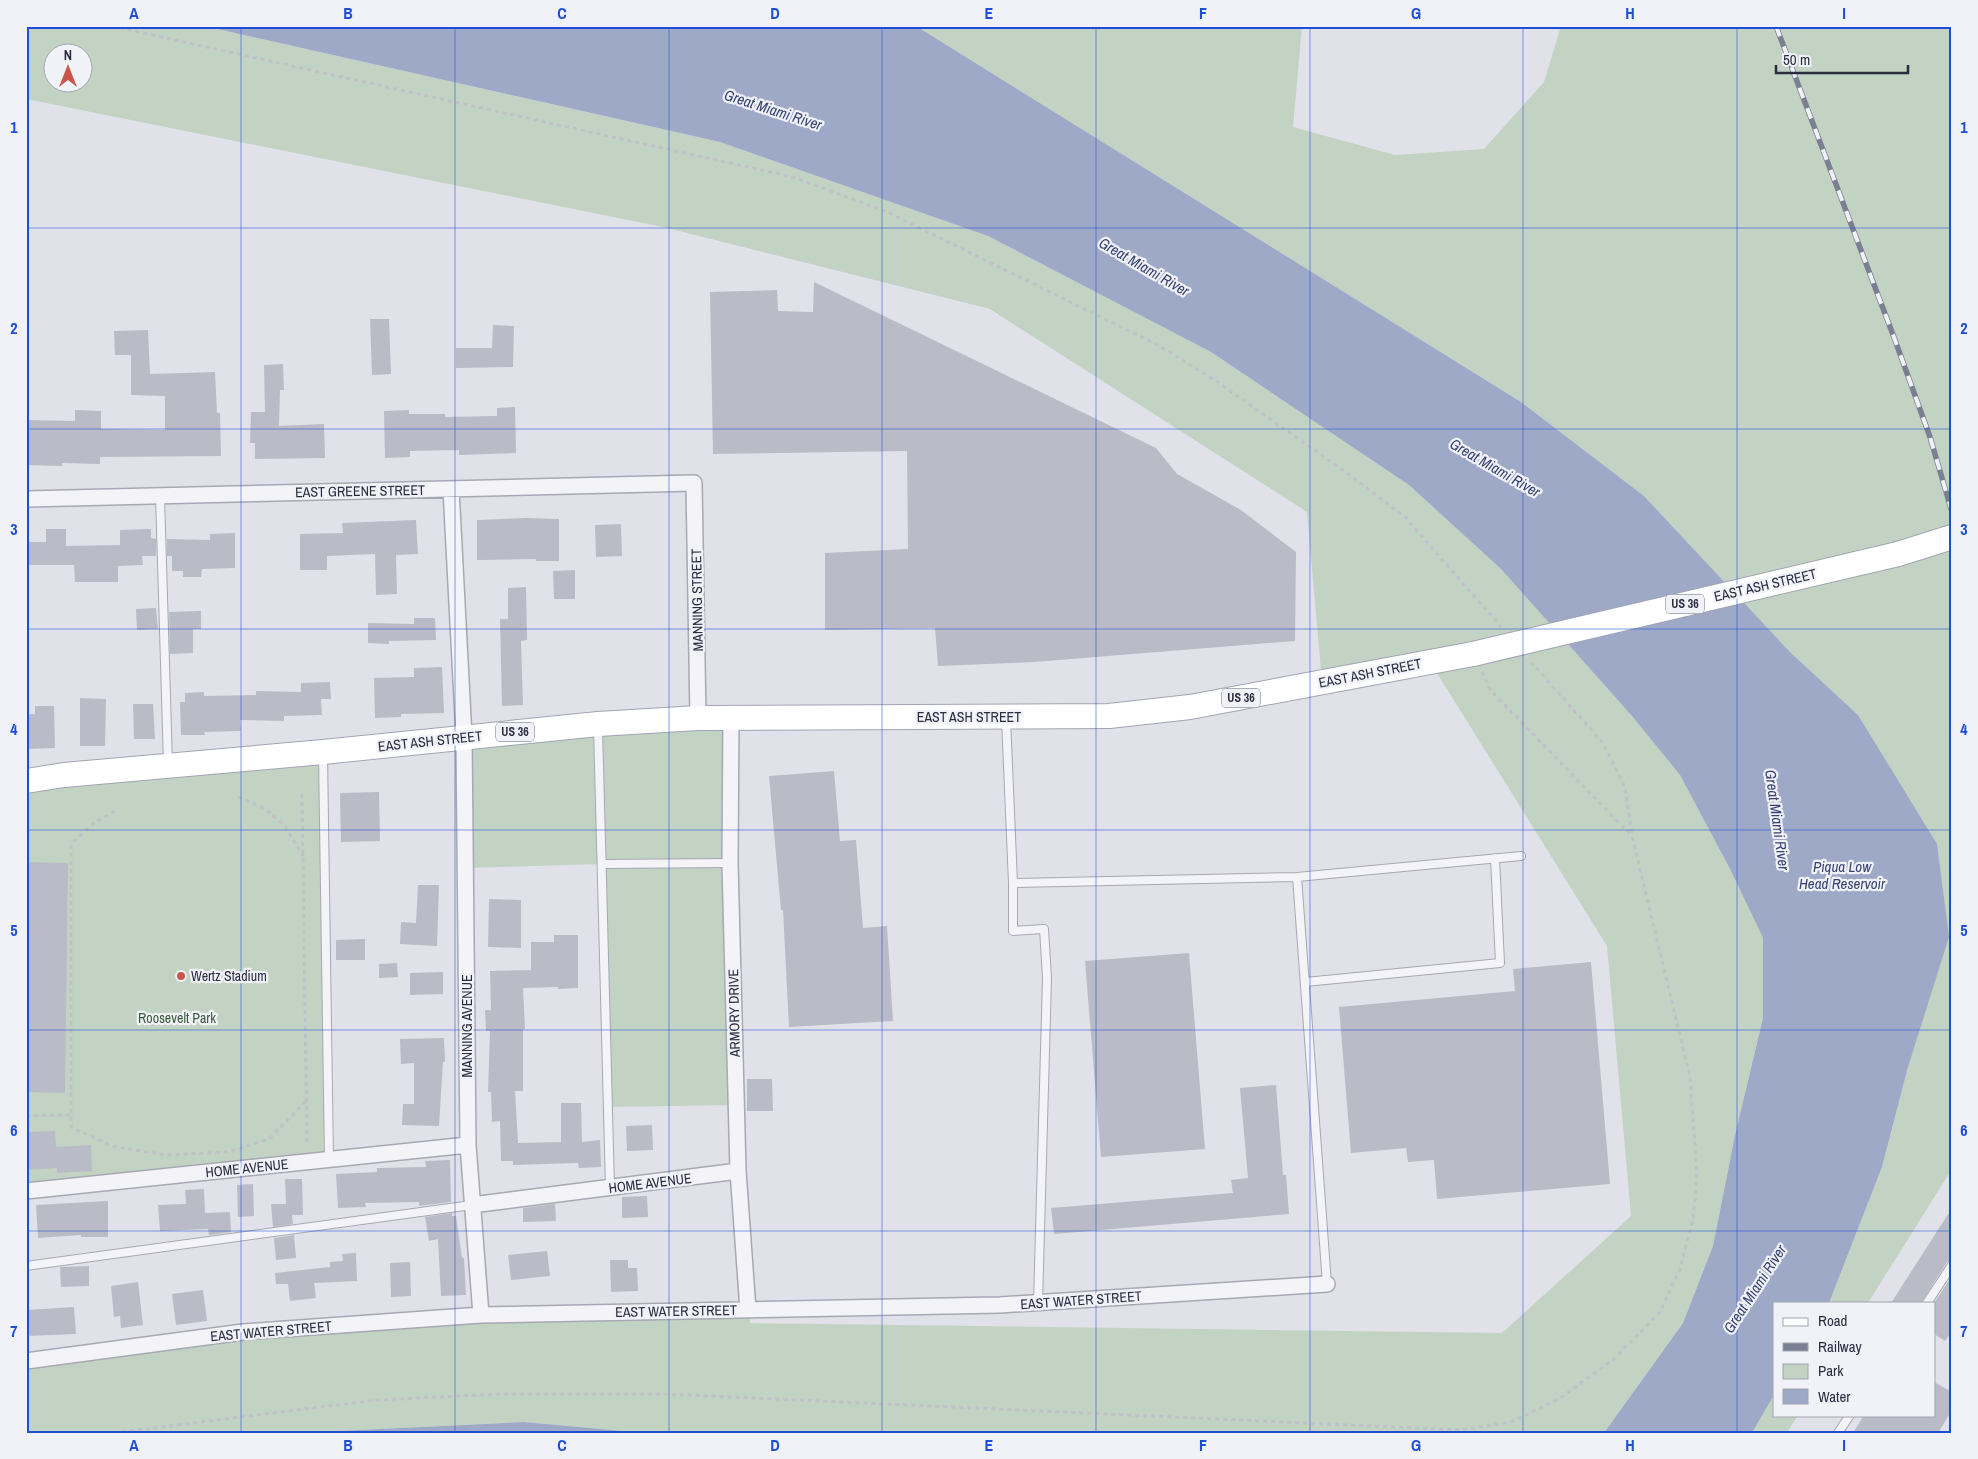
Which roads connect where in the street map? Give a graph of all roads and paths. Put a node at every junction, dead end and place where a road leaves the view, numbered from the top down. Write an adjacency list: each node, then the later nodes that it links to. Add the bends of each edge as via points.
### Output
1 (694, 483): 2 (street, EAST GREENE STREET); 11 (street, MANNING STREET)
2 (451, 489): 3 (street, EAST GREENE STREET); 13 (street, MANNING AVENUE)
3 (160, 496): 4 (street, EAST GREENE STREET); 15 (lane)
4 (26, 499)
5 (1952, 537): 7 (main road, EAST ASH STREET / US 36)
6 (1952, 545): 7 (main road, EAST ASH STREET / US 36)
7 (1898, 554): 8 (main road, EAST ASH STREET / US 36, bridge)
8 (1473, 654): 10 (main road, EAST ASH STREET / US 36, via 1190,707 1109,716); 20 (path, via 1491,692)
9 (732, 717): 10 (main road, EAST ASH STREET / US 36); 11 (main road, EAST ASH STREET / US 36); 24 (street, ARMORY DRIVE)
10 (1006, 717): 27 (lane)
11 (698, 718): 12 (main road, EAST ASH STREET / US 36)
12 (598, 724): 13 (main road, EAST ASH STREET / US 36); 25 (lane)
13 (464, 737): 14 (main road, EAST ASH STREET / US 36); 33 (street, MANNING AVENUE)
14 (323, 752): 15 (main road, EAST ASH STREET / US 36); 34 (lane)
15 (168, 765): 16 (main road, EAST ASH STREET / US 36)
16 (26, 781)
17 (302, 794): 22 (path)
18 (238, 797): 22 (path, via 264,808 285,826)
19 (115, 811): 30 (path, via 94,823 71,844)
20 (1632, 836)
21 (1521, 856): 23 (lane)
22 (303, 857): 29 (path)
23 (1495, 858): 26 (lane); 28 (lane, via 1500,963)
24 (730, 862): 25 (lane); 35 (street, ARMORY DRIVE)
25 (602, 864): 36 (lane)
26 (1297, 877): 27 (lane); 28 (lane)
27 (1013, 883): 43 (lane, via 1013,931 1044,929 1047,978)
28 (1305, 982): 41 (lane)
29 (306, 1101): 30 (path, via 269,1139 229,1152 166,1154 112,1146 71,1127); 32 (path)
30 (71, 1115): 31 (path)
31 (26, 1116)
32 (307, 1142)
33 (468, 1145): 34 (street, HOME AVENUE); 38 (street, MANNING AVENUE)
34 (329, 1159): 37 (street, HOME AVENUE)
35 (738, 1171): 36 (street, HOME AVENUE); 44 (street, ARMORY DRIVE)
36 (610, 1188): 38 (street, HOME AVENUE)
37 (26, 1191)
38 (472, 1205): 40 (lane); 45 (street, MANNING AVENUE)
39 (1952, 1265): 42 (lane)
40 (26, 1266)
41 (1327, 1284): 43 (street, EAST WATER STREET)
42 (1928, 1302)
43 (1038, 1303): 44 (street, EAST WATER STREET)
44 (748, 1310): 45 (street, EAST WATER STREET)
45 (481, 1315): 46 (street, EAST WATER STREET, via 243,1332)
46 (26, 1361)
47 (1849, 1416): 48 (lane)
48 (1838, 1433)

